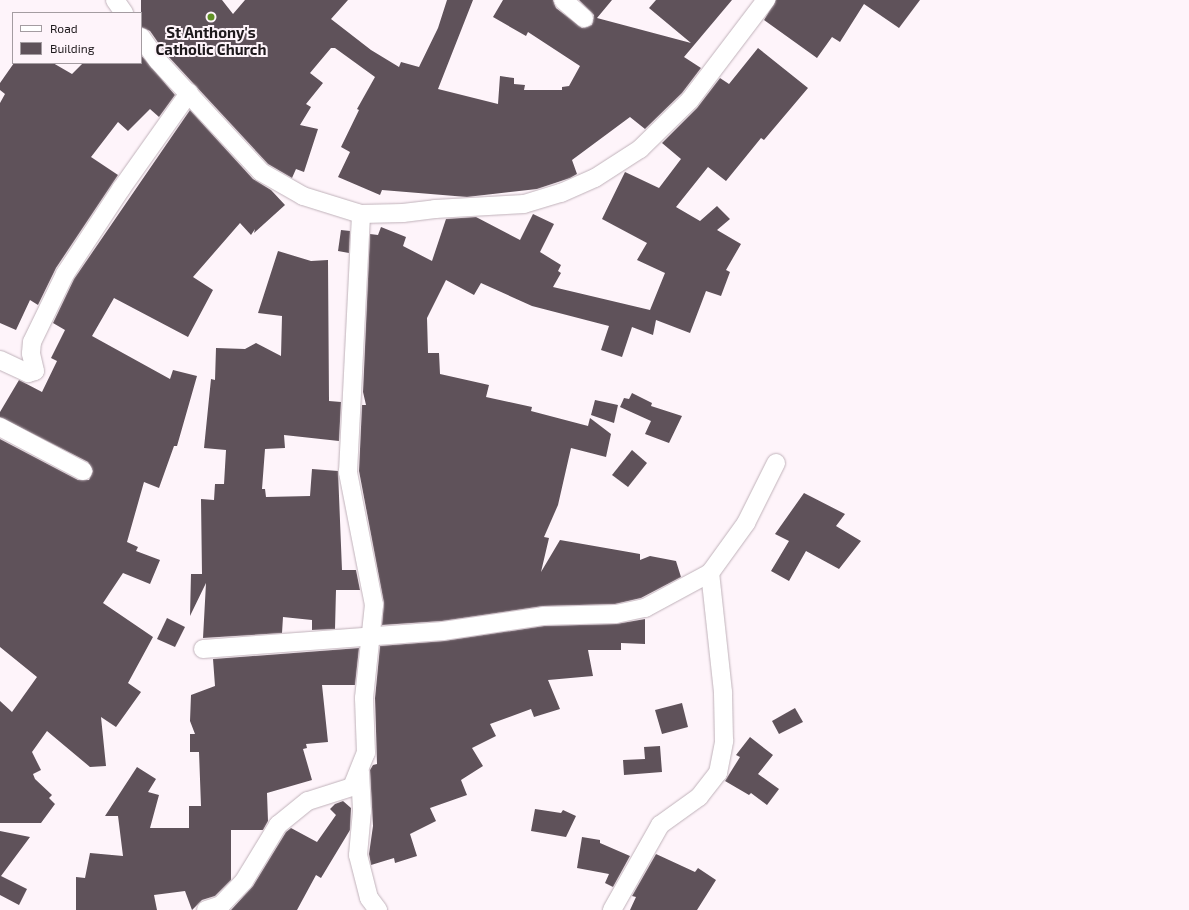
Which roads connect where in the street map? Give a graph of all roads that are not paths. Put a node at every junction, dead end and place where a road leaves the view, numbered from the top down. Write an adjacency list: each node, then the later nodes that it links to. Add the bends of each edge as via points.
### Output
1 (115, 0): 4 (street)
2 (563, 0): 5 (street)
3 (766, 0): 8 (street, via 690,100 640,149 595,178 561,193 524,204)
4 (123, 12)
5 (584, 18)
6 (142, 38): 7 (street, via 158,61)
7 (189, 93): 8 (street, via 261,172 303,196); 9 (street, via 65,274 32,342 31,353 35,371 28,373)
8 (361, 214): 14 (street, via 348,472 374,605)
9 (0, 360)
10 (0, 427): 12 (street)
11 (776, 463): 13 (street, via 746,523)
12 (83, 471)
13 (710, 573): 14 (street, via 645,608 616,614 543,616 457,630); 19 (street, via 723,692 724,741 718,773 699,797 660,825)
14 (370, 638): 15 (street); 16 (street, via 364,698 366,753)
15 (203, 649)
16 (360, 772): 17 (street, via 352,787 308,801 278,825 244,882 220,905); 18 (street, via 362,811 358,855 369,898)
17 (206, 910)
18 (378, 910)
19 (612, 910)

